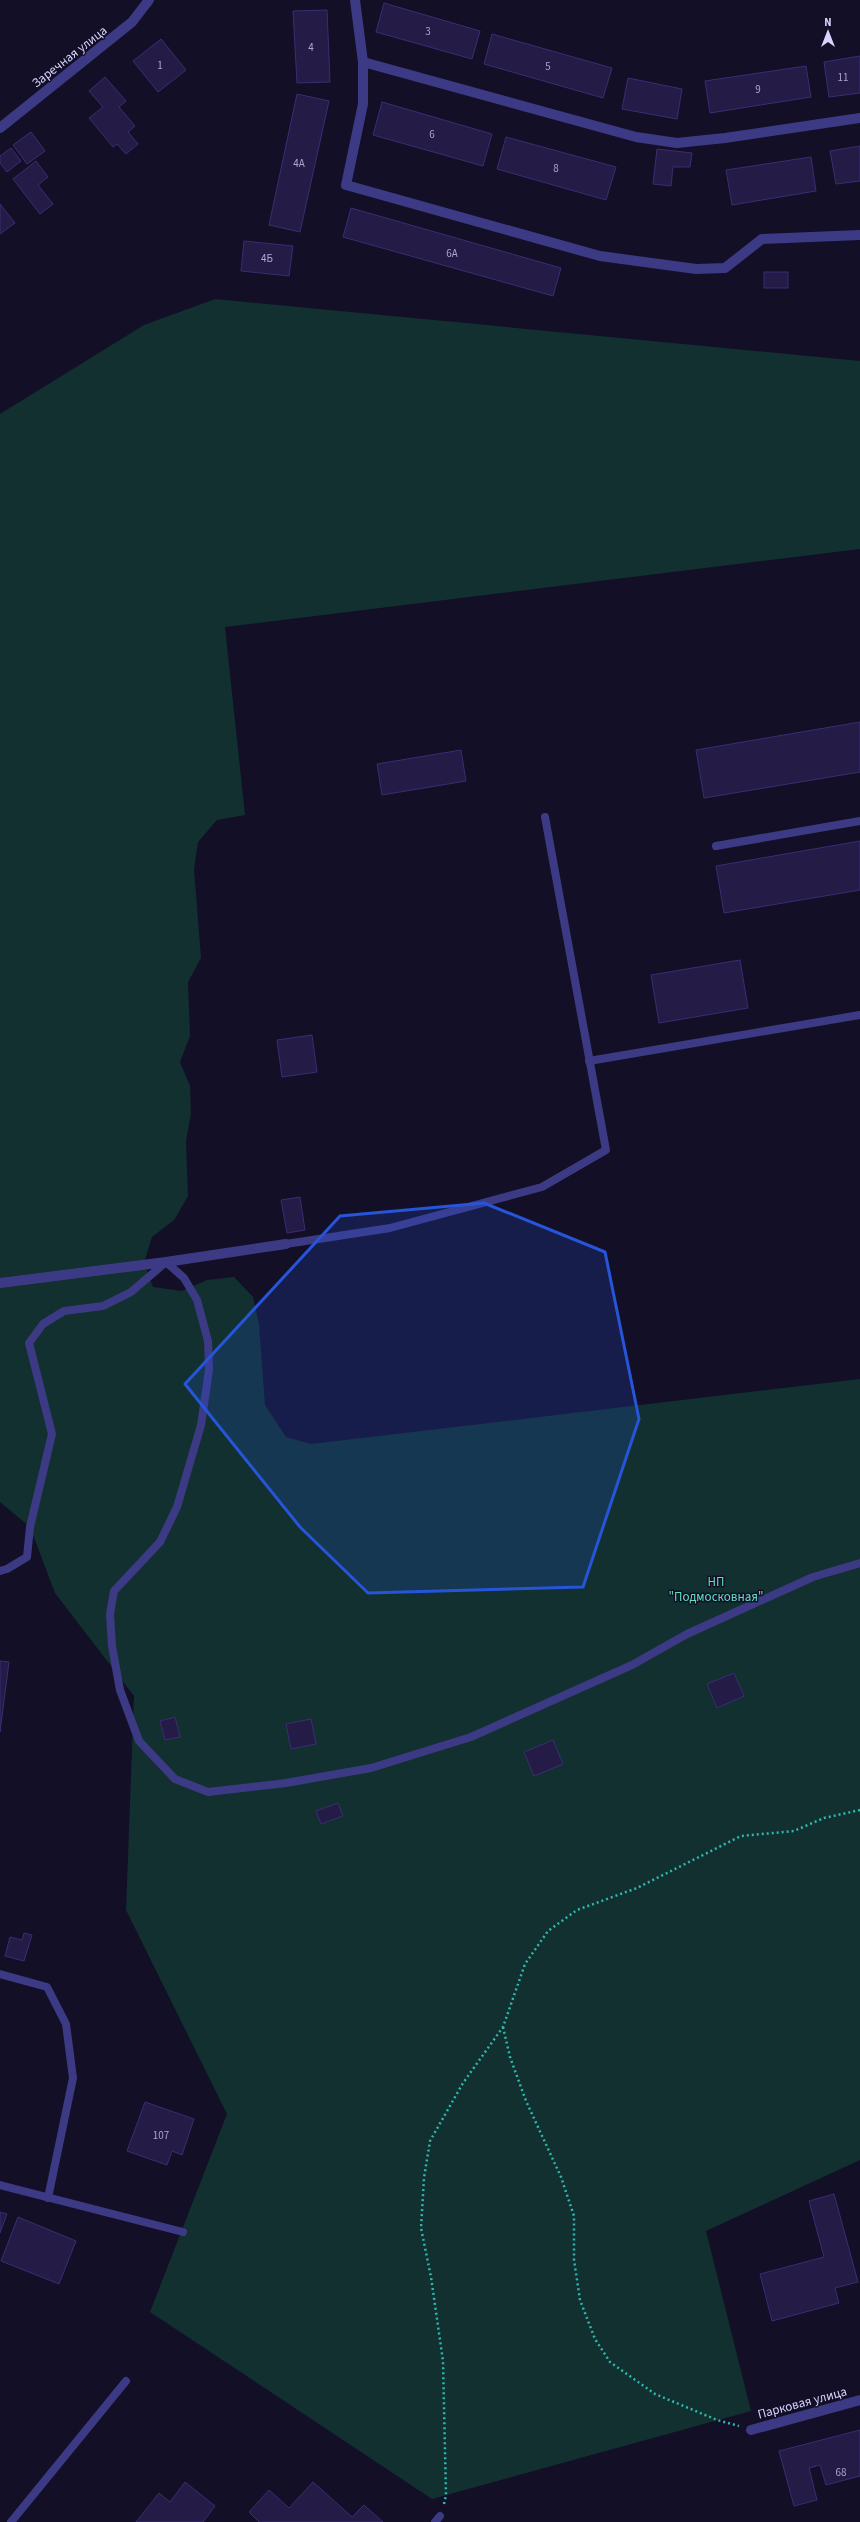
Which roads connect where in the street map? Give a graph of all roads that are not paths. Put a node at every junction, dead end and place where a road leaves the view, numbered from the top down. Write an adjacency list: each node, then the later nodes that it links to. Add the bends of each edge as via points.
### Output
1 (149, 0): 5 (street, Заречная улица, via 132,22)
2 (355, 0): 3 (street)
3 (363, 62): 4 (street, via 636,137 677,143); 6 (street, via 363,104 346,185 600,256 696,269 725,268 762,239)
4 (860, 118)
5 (0, 128)
6 (860, 235)
7 (545, 816): 11 (lane)
8 (860, 821): 9 (lane)
9 (716, 846)
10 (860, 1015): 11 (lane)
11 (589, 1061): 12 (lane, via 606,1150 542,1187 390,1228)
12 (286, 1244): 13 (street)
13 (166, 1262): 14 (street); 15 (lane, via 184,1278 197,1300 208,1341 209,1370 200,1425 177,1507 160,1542 114,1591 110,1614 112,1646 120,1690 139,1741 175,1779 208,1792 286,1783 370,1768 471,1737 632,1665 687,1634 813,1577); 16 (lane, via 131,1292 102,1306 64,1311 43,1324 29,1343 52,1434 30,1527 28,1557)
14 (0, 1283)
15 (860, 1563)
16 (0, 1571)
17 (0, 1974): 19 (lane, via 47,1987 66,2024 73,2078)
18 (0, 2185): 19 (lane)
19 (48, 2198): 20 (lane)
20 (184, 2232)
21 (126, 2381): 24 (lane)
22 (860, 2400): 23 (street, Парковая улица)
23 (751, 2430)
24 (11, 2522)

